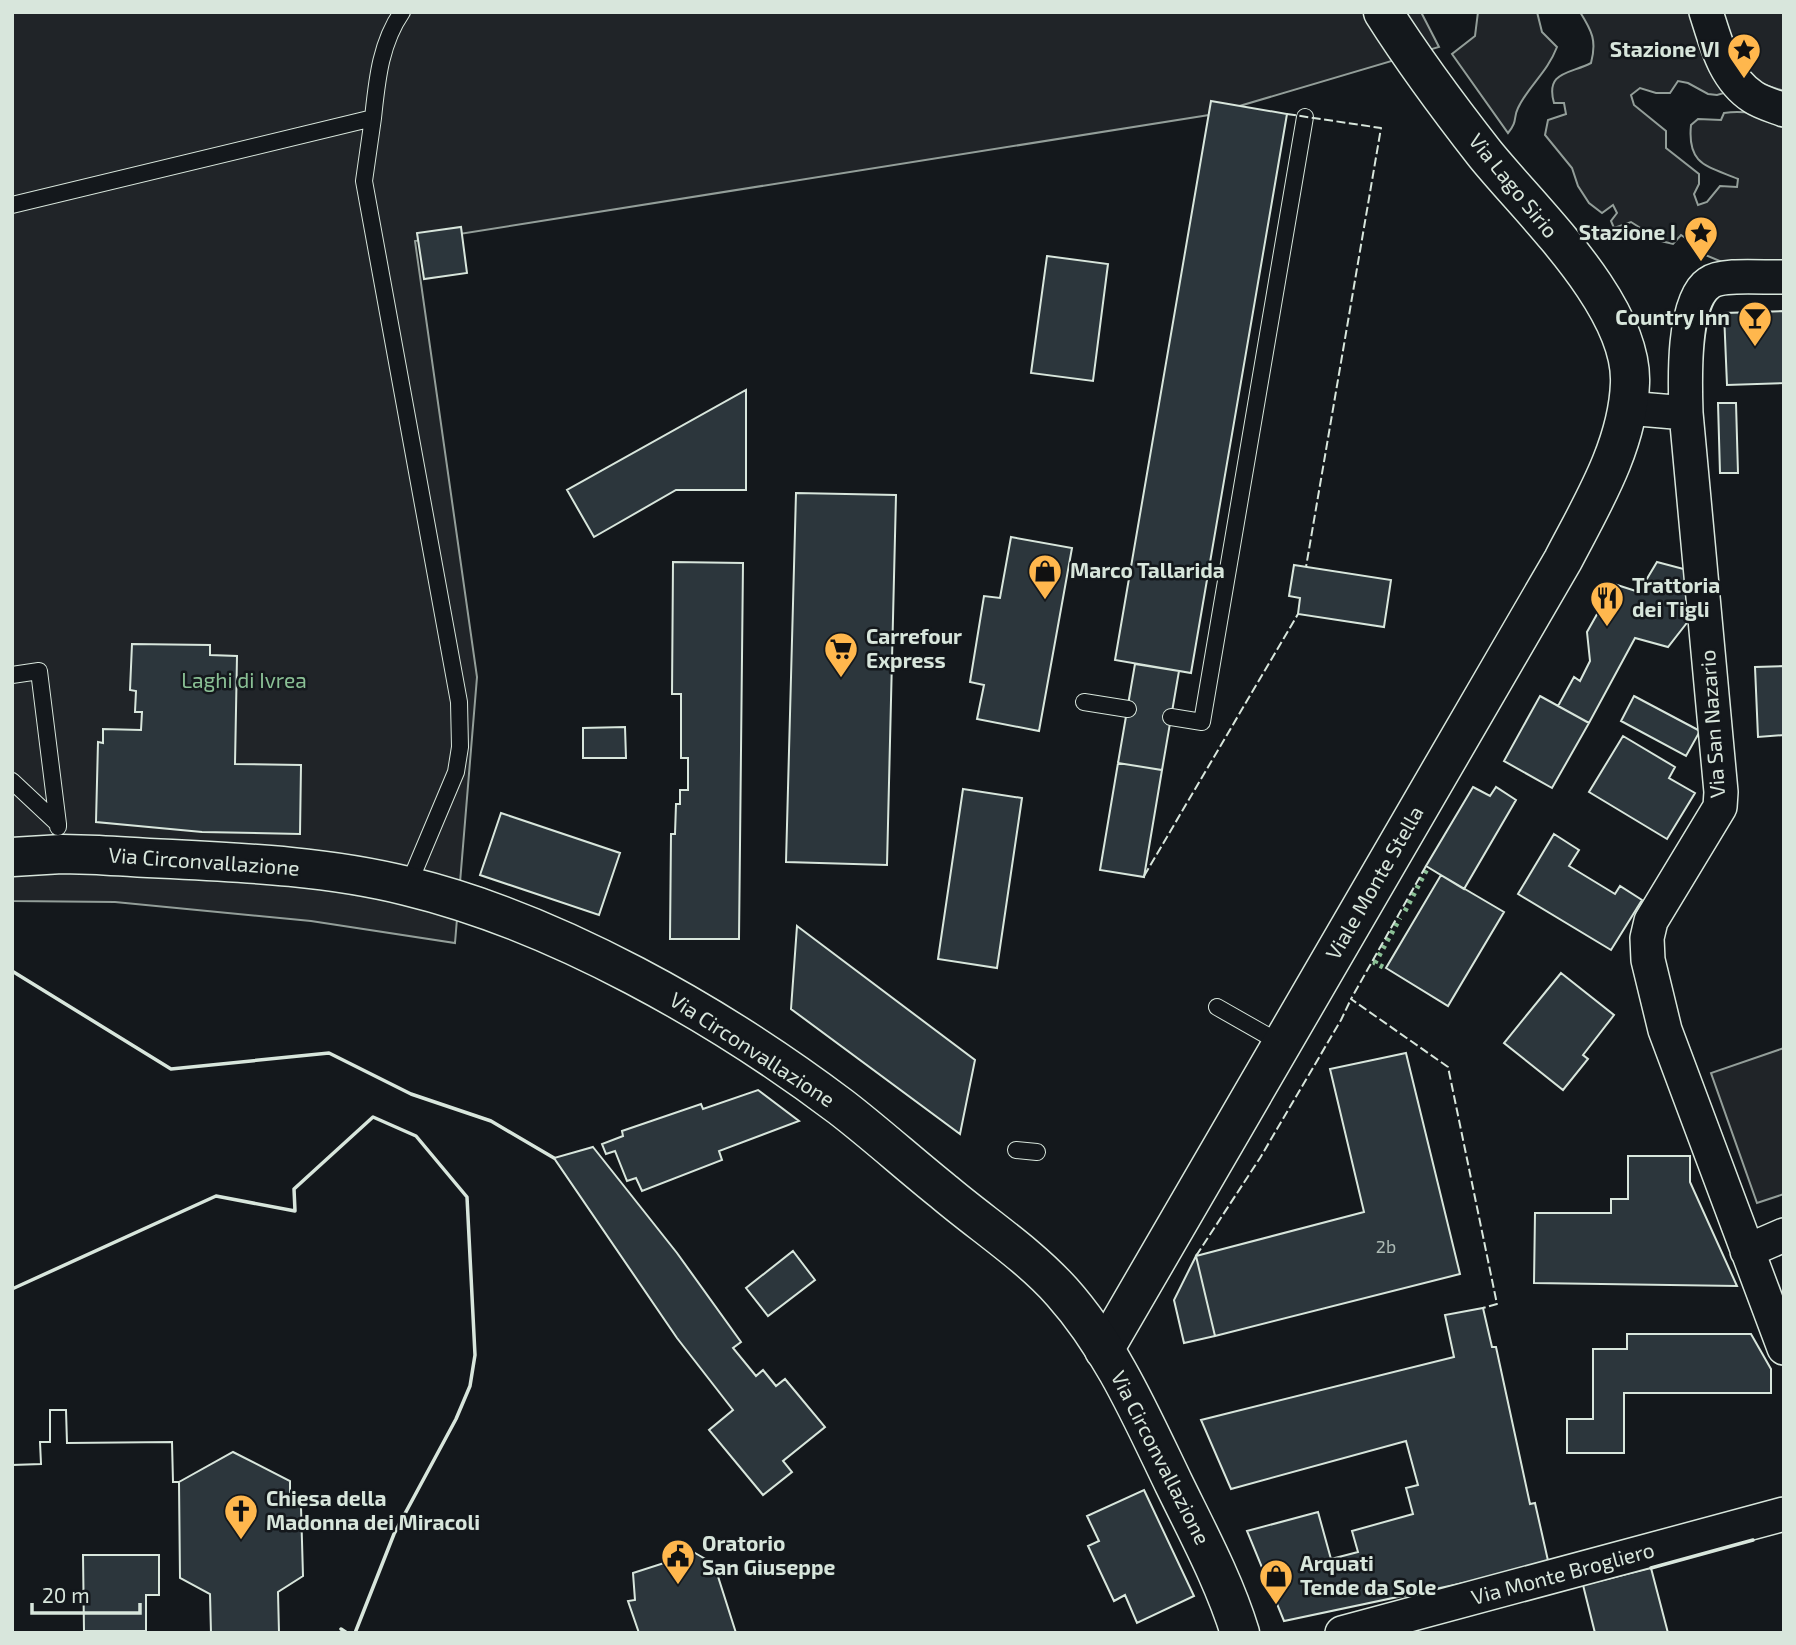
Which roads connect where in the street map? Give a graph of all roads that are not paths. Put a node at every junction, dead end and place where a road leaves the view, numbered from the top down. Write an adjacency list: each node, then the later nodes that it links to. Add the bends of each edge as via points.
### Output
1 (402, 12): 6 (lane, via 385,44)
2 (1382, 12): 9 (main road, Via Lago Sirio, via 1484,152 1610,308 1625,343 1631,381)
3 (1706, 12): 4 (street, via 1722,61 1735,81 1754,97)
4 (1784, 110)
5 (1305, 117): 14 (lane, via 1202,722)
6 (373, 118): 7 (lane); 18 (lane, via 364,181 461,727 456,772)
7 (12, 205)
8 (1784, 277): 10 (street, Via San Nazario, via 1720,278 1700,292 1684,370)
9 (1627, 408): 10 (street); 20 (main road, Viale Monte Stella, via 1611,463 1563,560)
10 (1686, 412): 24 (street, Via San Nazario, via 1720,807 1651,921 1648,960 1665,1030)
11 (12, 675): 16 (lane, via 38,671)
12 (1084, 702): 13 (lane)
13 (1128, 709)
14 (1171, 717)
15 (12, 781): 16 (lane)
16 (60, 839): 17 (main road, Via Circonvallazione); 18 (main road, Via Circonvallazione, via 316,869)
17 (12, 856)
18 (408, 886): 26 (main road, Via Circonvallazione, via 506,918 572,946 683,1003 768,1056 841,1107 1028,1258 1064,1294)
19 (1217, 1007): 20 (lane)
20 (1282, 1044): 26 (main road, Viale Monte Stella)
21 (1016, 1150): 22 (lane)
22 (1037, 1153)
23 (1784, 1235): 24 (street)
24 (1747, 1251): 25 (street, Via San Nazario)
25 (1784, 1348)
26 (1104, 1350): 28 (main road, Via Circonvallazione, via 1132,1397 1210,1557)
27 (1784, 1514): 29 (street, Via Monte Brogliero)
28 (1240, 1633)
29 (1342, 1633)

